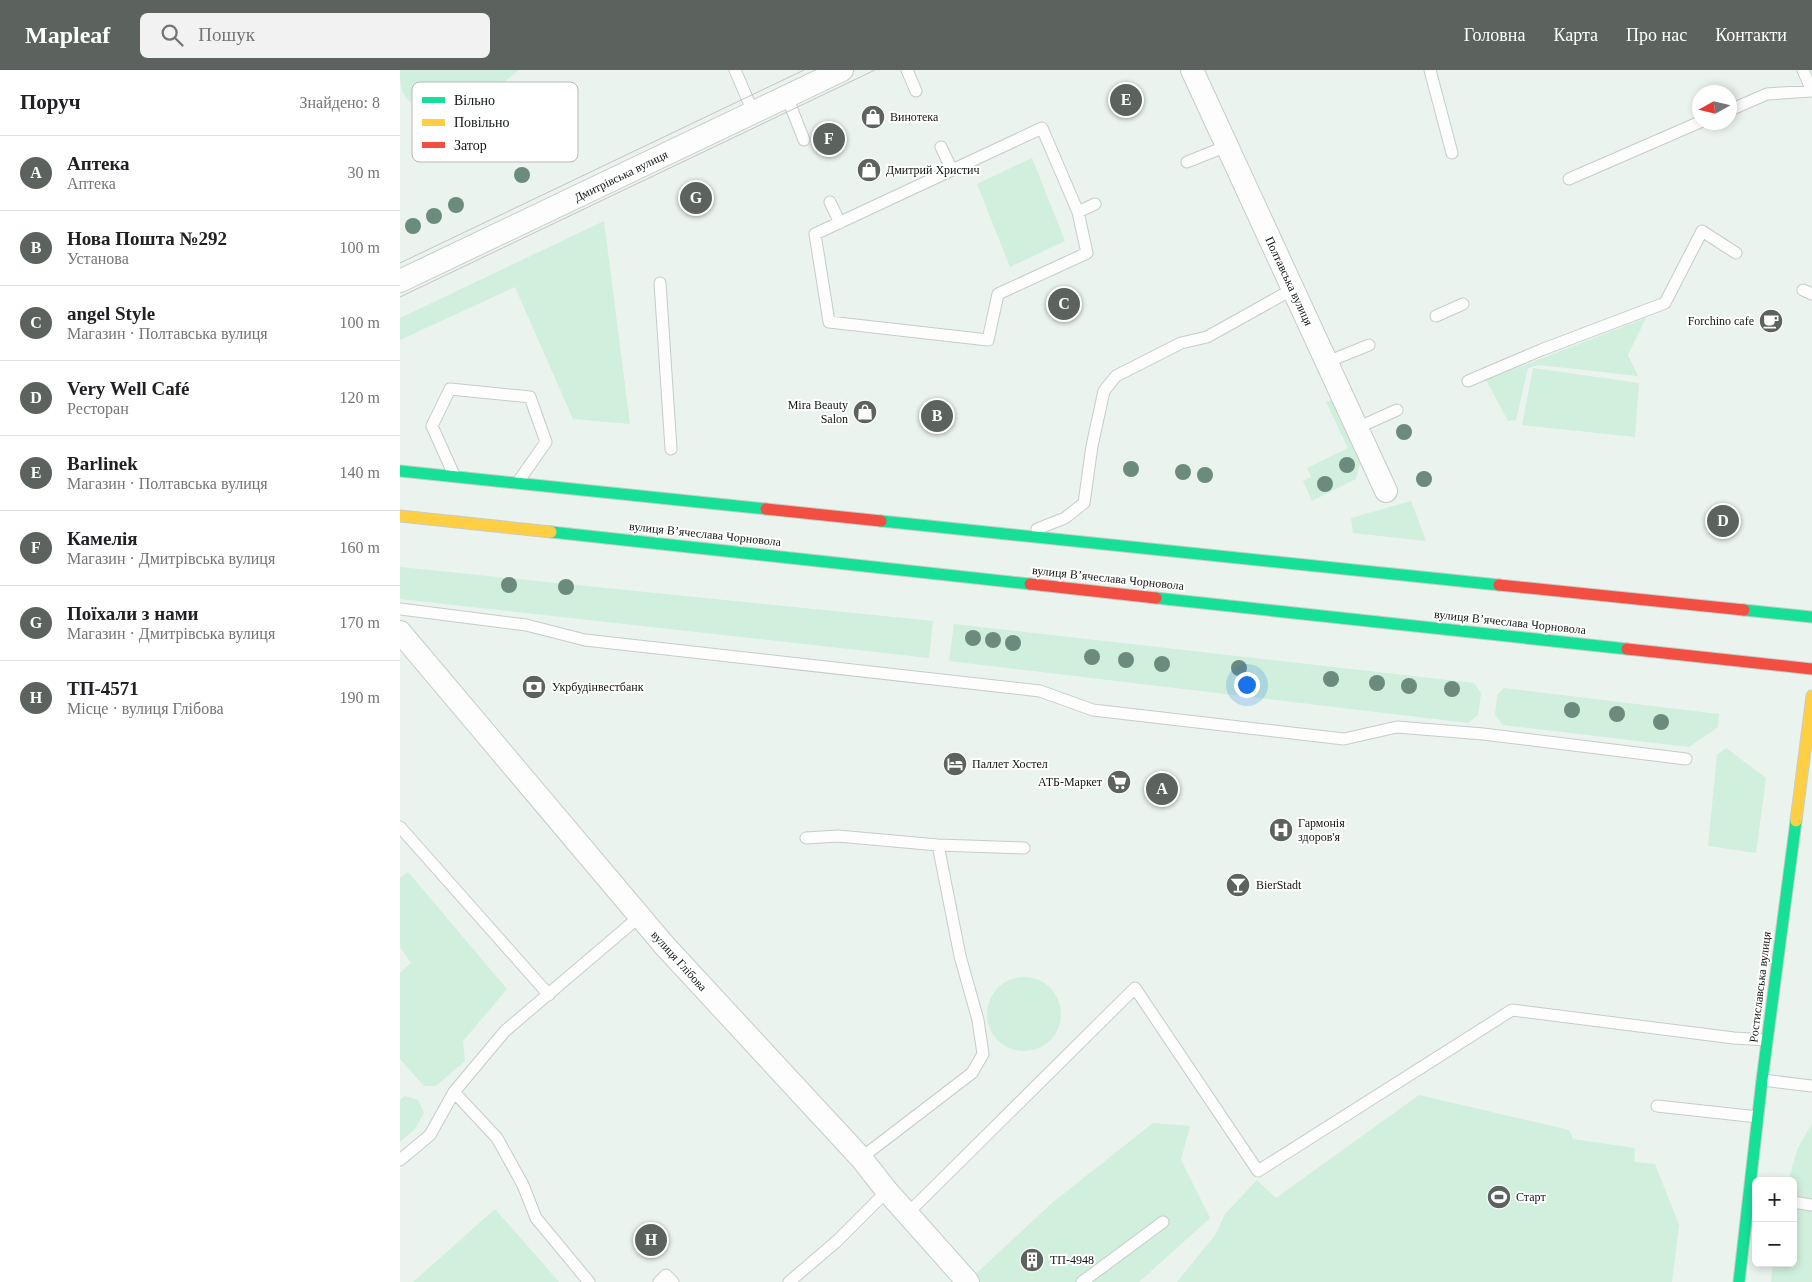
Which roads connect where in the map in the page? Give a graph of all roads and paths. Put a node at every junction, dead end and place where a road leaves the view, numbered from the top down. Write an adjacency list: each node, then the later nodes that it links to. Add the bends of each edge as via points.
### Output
1 (735, 70): 10 (lane)
2 (842, 70): 8 (street, Дмитрівська вулиця)
3 (907, 70): 7 (lane)
4 (1192, 70): 13 (street, Полтавська вулиця)
5 (1430, 70): 15 (lane)
6 (1802, 70): 9 (lane, via 1812,92 1767,94)
7 (916, 91)
8 (787, 97): 10 (street, Дмитрівська вулиця); 12 (lane)
9 (1737, 107)
10 (753, 112): 24 (street, Дмитрівська вулиця)
11 (1692, 125): 18 (lane)
12 (804, 140)
13 (1227, 146): 16 (lane); 26 (street, Полтавська вулиця)
14 (941, 147): 17 (lane)
15 (1452, 154)
16 (1187, 162)
17 (952, 170): 21 (lane, via 1042,128); 22 (lane)
18 (1569, 179)
19 (830, 202): 22 (lane)
20 (1095, 204): 21 (lane)
21 (1078, 212): 22 (lane, via 1087,252 998,294 988,340 829,322 815,234)
22 (840, 223)
23 (1736, 253): 31 (lane, via 1702,231 1665,303)
24 (400, 281)
25 (660, 283): 34 (lane)
26 (1293, 289): 30 (street, Полтавська вулиця); 40 (lane, via 1207,337 1182,343 1116,376 1104,391 1084,503 1065,518 1039,528)
27 (1463, 304): 28 (lane)
28 (1436, 316)
29 (1369, 345): 30 (lane)
30 (1327, 362): 33 (street, Полтавська вулиця)
31 (1468, 381)
32 (1397, 410): 33 (lane)
33 (1357, 428): 38 (street, Полтавська вулиця)
34 (671, 449)
35 (400, 471): 36 (main road)
36 (455, 476): 37 (main road); 37 (lane, via 432,426 450,389 530,397 546,442)
37 (518, 483): 40 (main road)
38 (1386, 491)
39 (400, 516): 44 (main road, вулиця Вʼячеслава Чорновола)
40 (1003, 533): 42 (main road)
41 (400, 609): 46 (lane, via 526,625 585,640 1040,691 1093,710 1344,740 1397,727 1484,734)
42 (1812, 617)
43 (400, 632): 51 (street, вулиця Глібова)
44 (1812, 669)
45 (1812, 696): 53 (main road, Ростиславська вулиця)
46 (1686, 759)
47 (401, 829): 52 (lane)
48 (806, 838): 49 (lane, via 838,836)
49 (938, 845): 50 (lane); 59 (lane, via 983,1054 972,1073)
50 (1024, 848)
51 (639, 917): 52 (lane); 59 (street, вулиця Глібова)
52 (549, 995): 56 (lane, via 505,1031)
53 (1767, 1040): 54 (main road, Ростиславська вулиця); 66 (lane, via 1512,1010 1258,1171 1135,988)
54 (1762, 1080): 55 (lane); 58 (main road, Ростиславська вулиця)
55 (1812, 1086)
56 (454, 1092): 60 (lane, via 430,1135); 68 (lane, via 497,1138 523,1185 536,1218)
57 (1657, 1106): 58 (lane)
58 (1758, 1117): 61 (main road, Ростиславська вулиця)
59 (862, 1158): 62 (street, вулиця Глібова)
60 (400, 1160)
61 (1754, 1177)
62 (888, 1191): 66 (street, вулиця Глібова); 71 (lane)
63 (1752, 1199): 74 (main road, Ростиславська вулиця)
64 (1797, 1202): 65 (lane)
65 (1812, 1204)
66 (908, 1213): 72 (street, вулиця Глібова)
67 (1163, 1222): 73 (lane)
68 (589, 1282)
69 (659, 1282): 70 (lane, via 666,1275)
70 (673, 1282)
71 (789, 1282)
72 (968, 1282)
73 (1082, 1282)
74 (1739, 1282)

